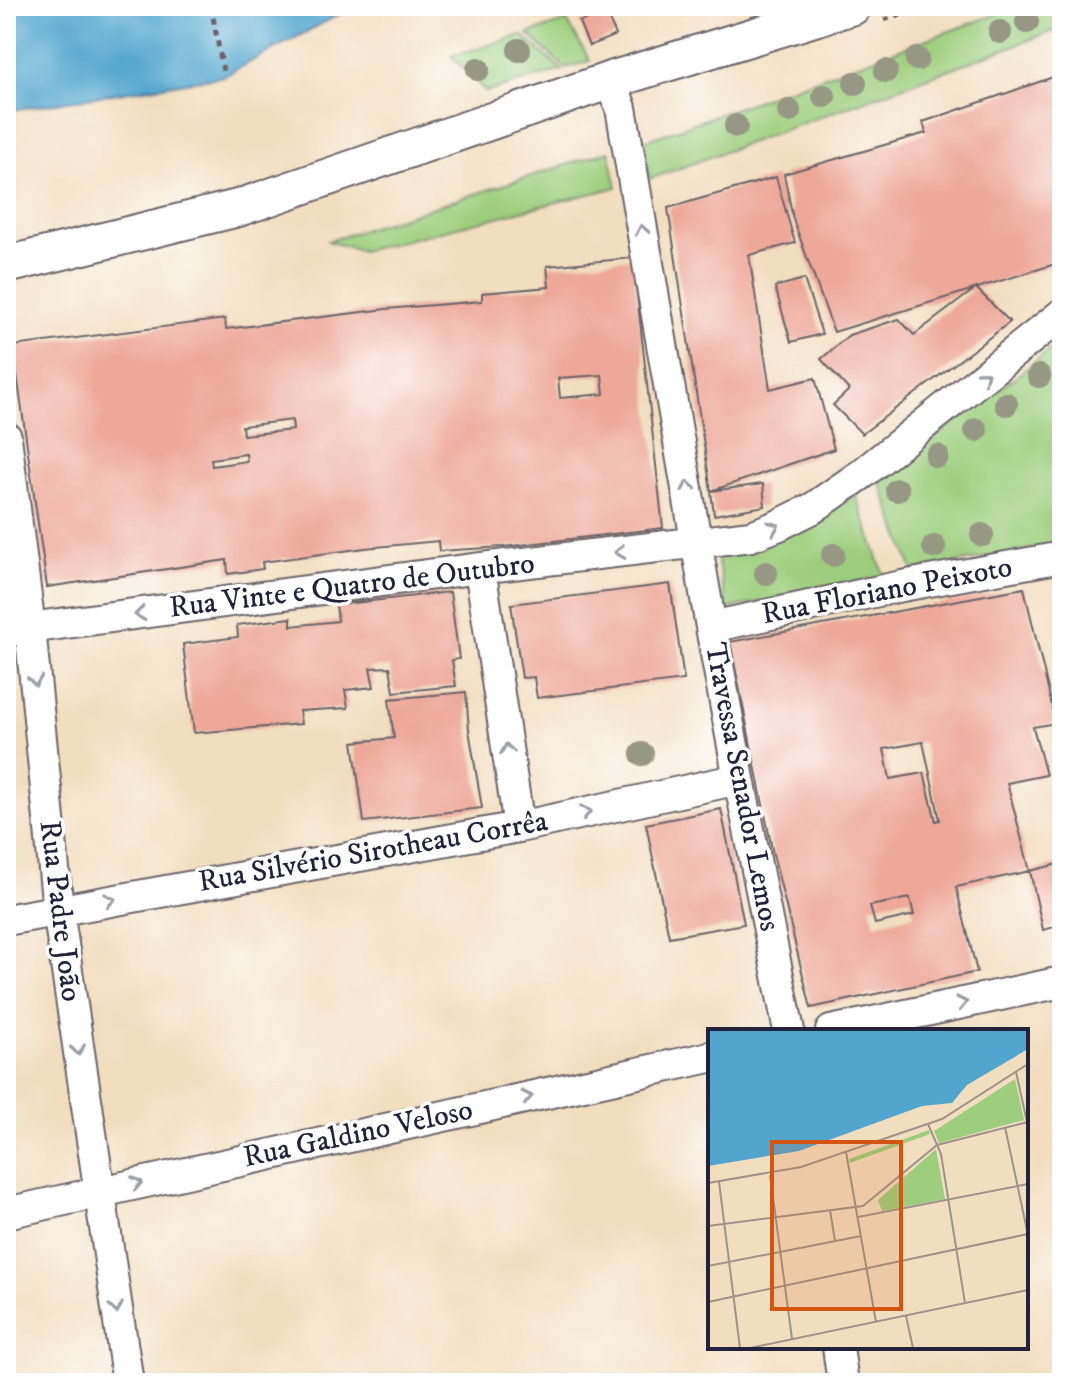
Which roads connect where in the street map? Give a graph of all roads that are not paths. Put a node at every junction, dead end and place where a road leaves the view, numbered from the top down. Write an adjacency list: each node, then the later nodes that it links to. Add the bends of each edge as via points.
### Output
1 (853, 6): 2 (street)
2 (611, 80): 3 (street, via 238,208); 6 (street, Travessa Senador Lemos, one-way to 2, via 621,108)
3 (6, 265)
4 (1062, 314): 6 (street, one-way to 4, via 751,536 813,508)
5 (6, 437): 10 (street, Rua Padre João)
6 (698, 542): 8 (street, Rua Vinte e Quatro de Outubro, one-way to 8); 9 (street, Travessa Senador Lemos)
7 (1062, 557): 9 (street, Rua Floriano Peixoto)
8 (480, 568): 10 (street, Rua Vinte e Quatro de Outubro, one-way to 10); 12 (street, one-way to 8)
9 (711, 627): 11 (street, Travessa Senador Lemos)
10 (18, 630): 13 (street, Rua Padre João, one-way to 13)
11 (739, 779): 12 (street, Rua Silvério Sirotheau Corrêa, one-way to 11); 16 (street, Travessa Senador Lemos)
12 (519, 827): 13 (street, Rua Silvério Sirotheau Corrêa, one-way to 12)
13 (58, 910): 14 (street, Rua Silvério Sirotheau Corrêa); 19 (street, Rua Padre João, one-way to 19)
14 (6, 920)
15 (1062, 982): 17 (street, one-way to 15)
16 (789, 1029)
17 (840, 1029)
18 (708, 1057): 19 (street, Rua Galdino Veloso, one-way to 18)
19 (99, 1191): 20 (street, Rua Galdino Veloso); 22 (street, Rua Padre João, one-way to 22)
20 (6, 1213)
21 (838, 1349): 23 (street)
22 (128, 1383)
23 (843, 1383)

